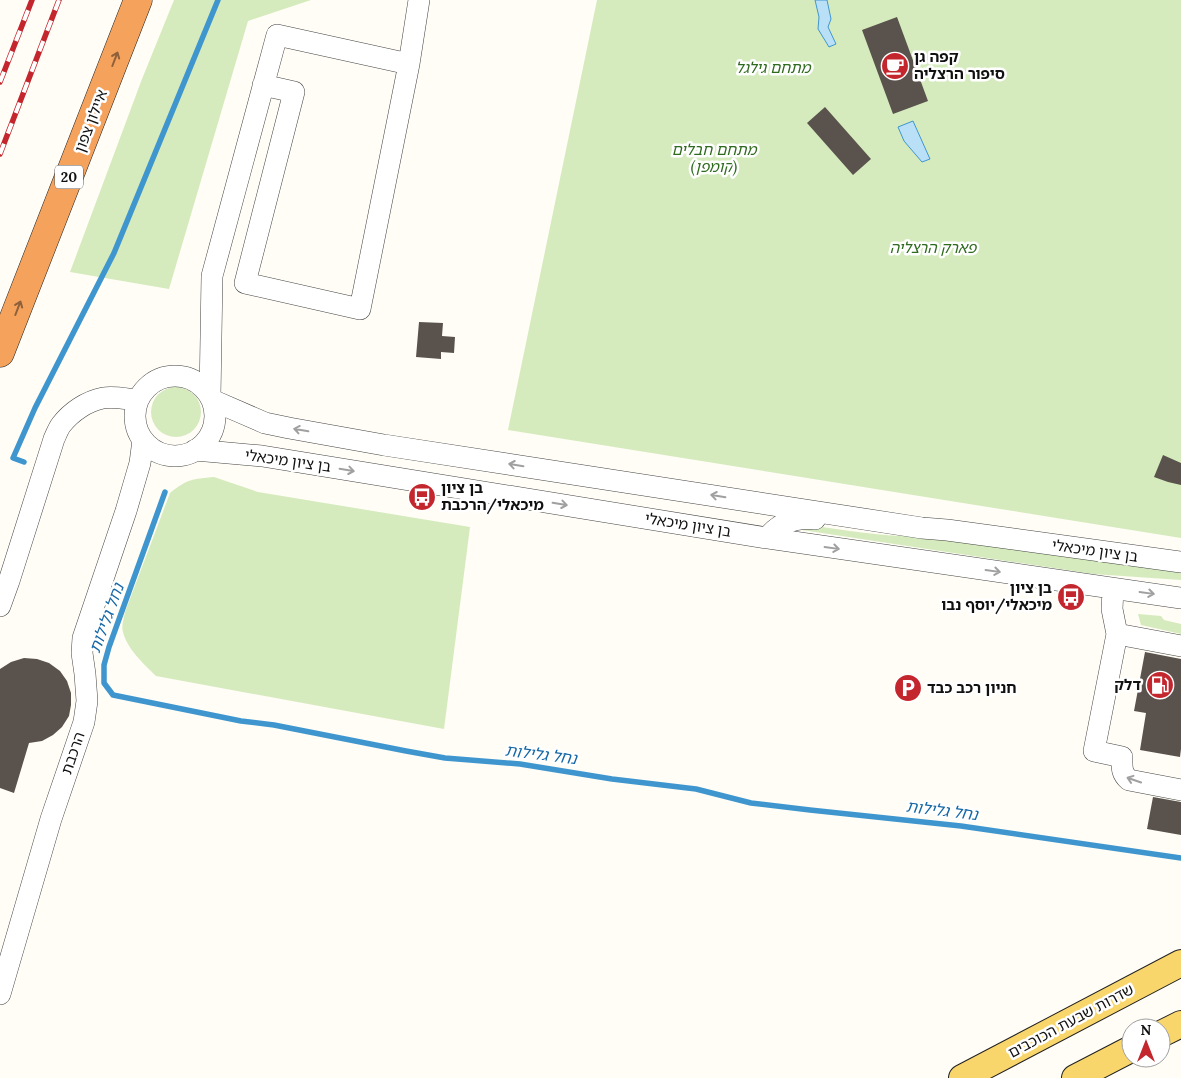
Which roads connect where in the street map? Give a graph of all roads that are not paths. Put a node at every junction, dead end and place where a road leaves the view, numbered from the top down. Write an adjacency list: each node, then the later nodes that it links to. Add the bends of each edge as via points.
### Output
1 (138, 0): 6 (highway, איילון צפון / 20, one-way to 1)
2 (419, 0): 3 (street)
3 (409, 64): 4 (street, via 277,35); 4 (street, via 360,309 245,283 294,92)
4 (264, 84): 5 (street)
5 (211, 285): 7 (street, via 197,361); 8 (street)
6 (0, 353)
7 (186, 377): 8 (street, via 198,383); 9 (street, via 161,378 151,383)
8 (211, 399): 11 (street, via 214,422 211,433); 13 (street, בן ציון מיכאלי, one-way to 8, via 290,428 265,423)
9 (138, 400): 10 (street, via 135,421); 20 (street, via 103,398 90,401 61,425)
10 (143, 440): 12 (street, via 151,448); 14 (street, הרכבת)
11 (195, 450): 12 (street); 16 (street, בן ציון מיכאלי, one-way to 16, via 262,456 767,538)
12 (170, 455): 14 (street, הרכבת, via 154,470)
13 (753, 502): 15 (street, בן ציון מיכאלי); 16 (street, via 778,514)
14 (126, 511): 25 (street, הרכבת, via 83,638 84,722 51,819)
15 (922, 528): 16 (street, via 889,528 809,519 788,521); 17 (street, בן ציון מיכאלי)
16 (788, 532): 18 (street, בן ציון מיכאלי, one-way to 18)
17 (1181, 562)
18 (1113, 589): 19 (street, בן ציון מיכאלי, one-way to 19); 21 (street, via 1112,609)
19 (1181, 598)
20 (0, 606)
21 (1117, 634): 22 (street); 23 (street, one-way to 21, via 1129,780 1124,776 1122,756 1094,751)
22 (1181, 646)
23 (1181, 790)
24 (1181, 963): 27 (main road, שדרות שבעת הכוכבים)
25 (0, 994)
26 (1121, 1054): 28 (main road)
27 (962, 1078)
28 (1075, 1078)

